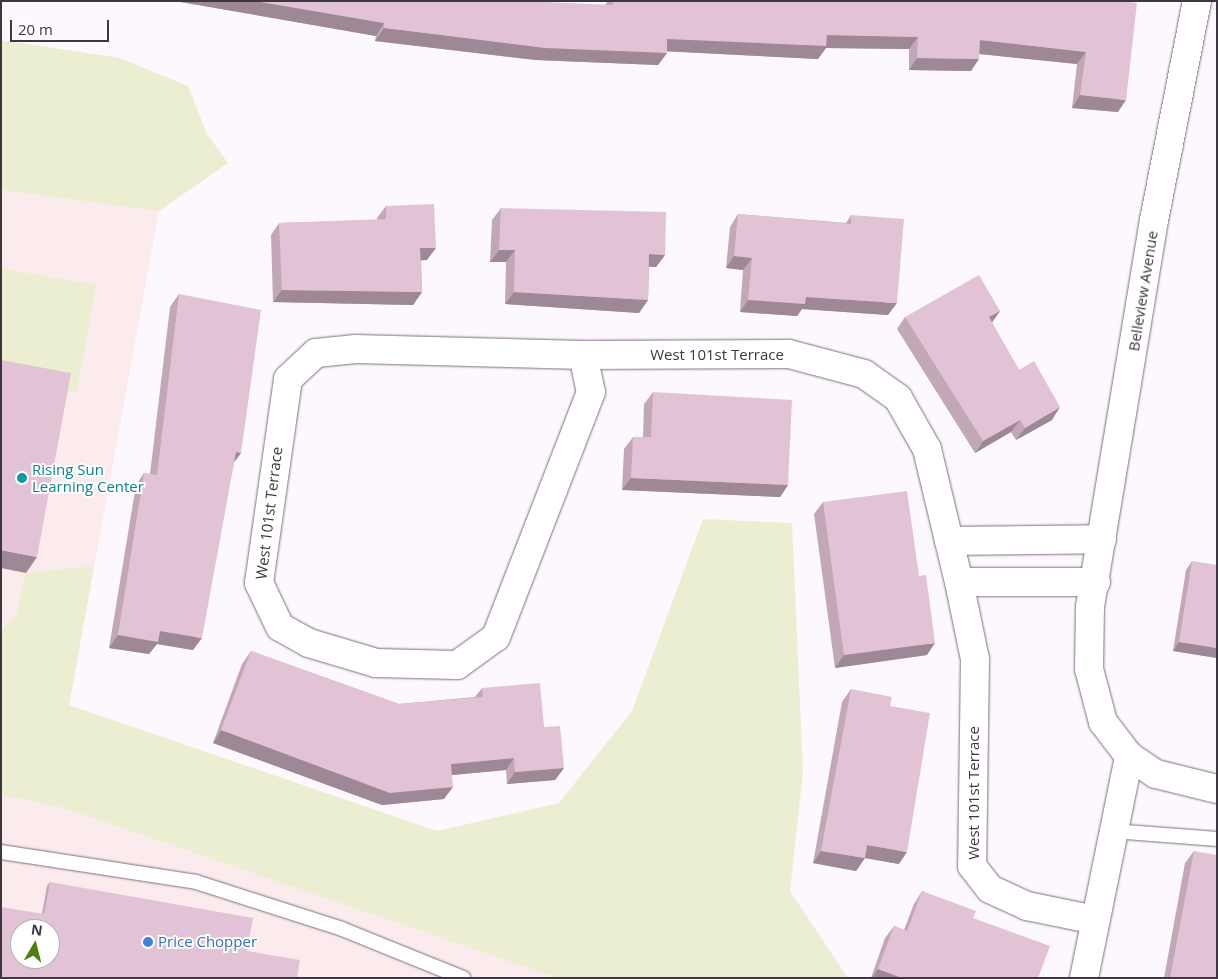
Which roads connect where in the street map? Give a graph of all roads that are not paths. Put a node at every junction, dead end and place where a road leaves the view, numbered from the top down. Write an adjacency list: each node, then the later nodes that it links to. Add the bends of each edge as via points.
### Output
1 (1197, 1): 3 (street, Belleview Avenue, via 1154,220)
2 (583, 355): 2 (street, West 101st Terrace, via 356,349 316,353 288,379 258,583 280,626 309,643 376,662 458,665 496,637 592,392); 4 (street, West 101st Terrace, via 789,354 864,374 898,398 927,449)
3 (1102, 539): 4 (street); 6 (street, Belleview Avenue)
4 (949, 541): 5 (street, West 101st Terrace)
5 (960, 582): 6 (street); 12 (street, West 101st Terrace, via 975,658 972,866 990,890 1020,902)
6 (1096, 582): 7 (street, via 1088,669 1103,722)
7 (1129, 756): 8 (street, via 1156,774); 9 (street)
8 (1217, 789)
9 (1114, 831): 10 (lane); 12 (street)
10 (1217, 838)
11 (1, 852): 13 (lane, via 196,882 342,929)
12 (1096, 920): 14 (street)
13 (463, 978)
14 (1084, 978)

